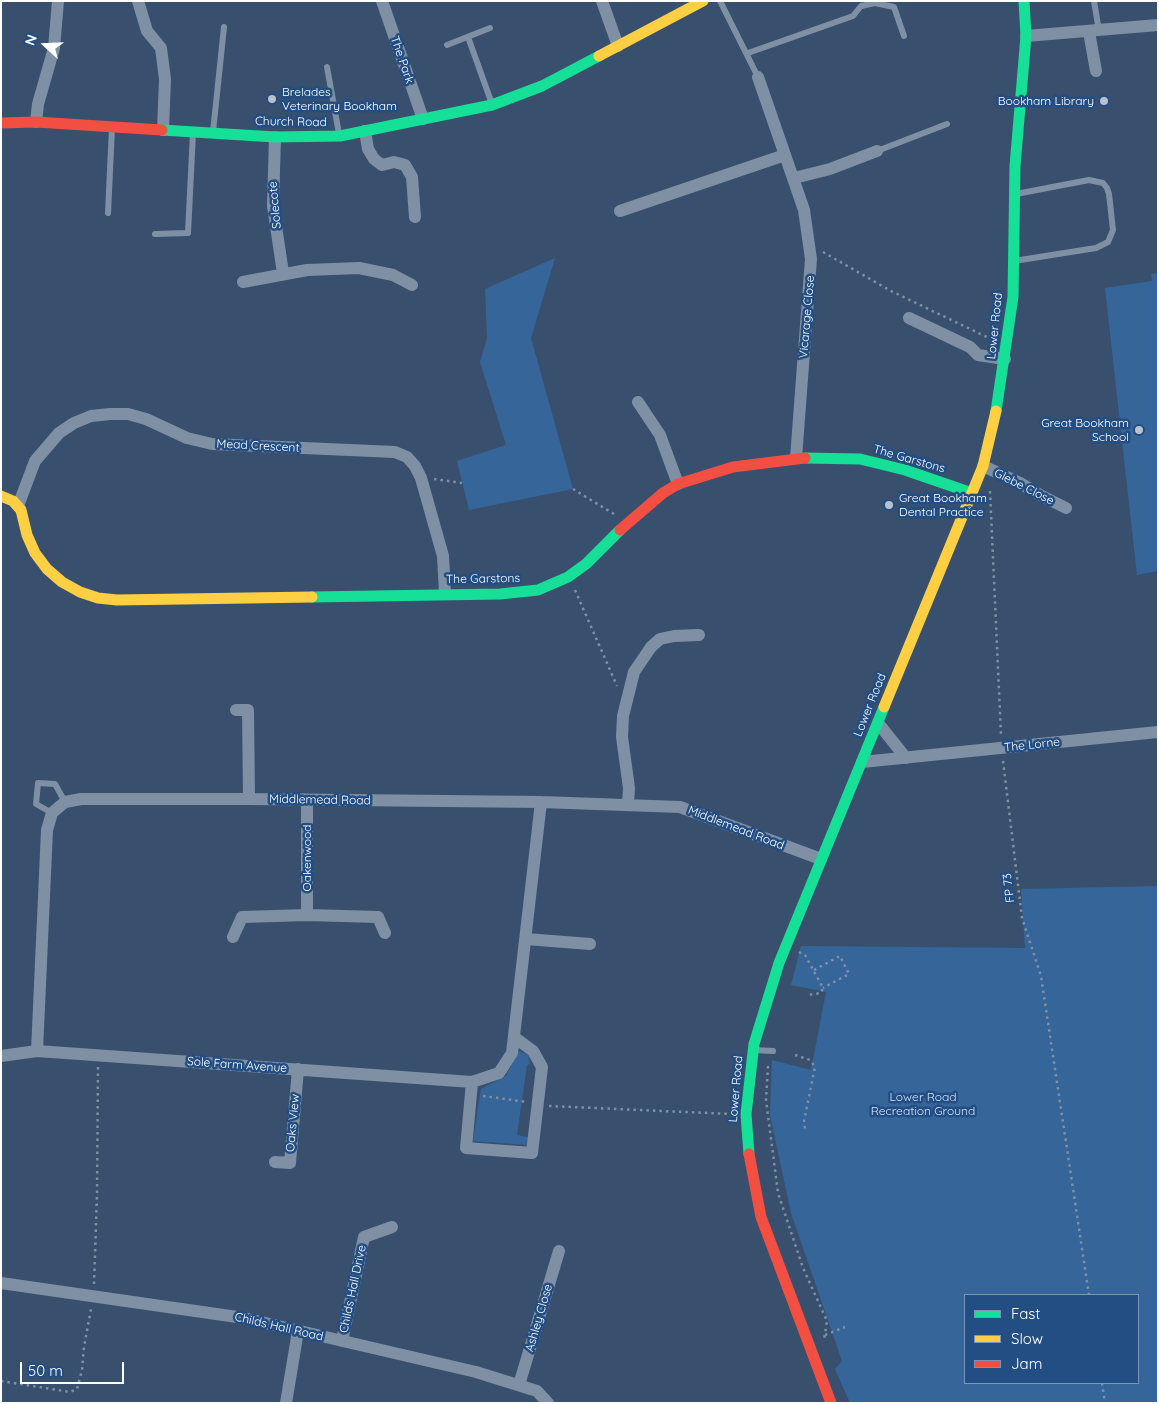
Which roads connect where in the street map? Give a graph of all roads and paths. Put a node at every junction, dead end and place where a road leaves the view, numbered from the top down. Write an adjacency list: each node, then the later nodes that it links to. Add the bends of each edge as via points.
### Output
1 (58, 1): 24 (street, via 54,48)
2 (138, 1): 28 (street, via 147,31 161,48 165,79)
3 (382, 1): 23 (street, The Park)
4 (602, 1): 17 (street)
5 (702, 1): 17 (street, Church Road)
6 (720, 1): 18 (lane)
7 (1024, 1): 14 (street, Lower Road)
8 (1094, 1): 12 (lane)
9 (1158, 25): 12 (street)
10 (224, 27): 31 (lane)
11 (490, 28): 15 (lane)
12 (1094, 31): 14 (street); 20 (street)
13 (904, 36): 18 (lane, via 894,7 875,3 861,6 853,16)
14 (1026, 36): 37 (street, Lower Road)
15 (468, 37): 16 (lane); 22 (lane)
16 (448, 45)
17 (618, 46): 22 (street, Church Road, via 542,86)
18 (748, 53): 21 (lane)
19 (327, 67): 32 (lane)
20 (1096, 72)
21 (758, 77): 35 (street, Vicarage Close)
22 (492, 105): 23 (street, Church Road)
23 (423, 119): 29 (street, Church Road)
24 (36, 122): 25 (street, Church Road); 27 (street, Church Road)
25 (1, 123)
26 (947, 124): 34 (lane)
27 (112, 126): 28 (street, Church Road); 39 (lane)
28 (163, 130): 30 (street, Church Road)
29 (365, 131): 32 (street, Church Road); 40 (street, via 374,159 382,165 394,162 405,165 412,177)
30 (194, 132): 31 (street, Church Road); 41 (lane, via 188,233)
31 (213, 133): 33 (street, Church Road)
32 (340, 136): 33 (street, Church Road)
33 (275, 137): 44 (street, Solecote, via 273,206)
34 (877, 151): 36 (street, via 830,169)
35 (785, 155): 36 (street, Vicarage Close); 38 (street)
36 (794, 178): 42 (street, Vicarage Close, via 804,210)
37 (1014, 194): 43 (street, Lower Road); 43 (lane, via 1089,180 1103,183 1109,194 1113,230 1108,242 1096,248)
38 (620, 211)
39 (108, 213)
40 (415, 217)
41 (155, 234)
42 (809, 244): 48 (path, via 891,291); 51 (street, Vicarage Close, via 811,276)
43 (1013, 261): 48 (street, Lower Road)
44 (283, 273): 45 (street); 46 (street, via 359,268 393,276)
45 (243, 282)
46 (412, 285)
47 (909, 318): 49 (street, via 970,347 978,355)
48 (1007, 346): 49 (street, Lower Road)
49 (1005, 360): 52 (street, Lower Road, via 995,421)
50 (638, 402): 56 (street, via 660,436)
51 (796, 458): 56 (street, The Garstons, via 747,464); 58 (street, The Garstons, via 860,459)
52 (983, 466): 54 (street, Lower Road); 61 (street, Glebe Close)
53 (420, 476): 55 (path); 60 (street, Mead Crescent, via 407,458 395,452 212,444 187,438 146,419 110,414 91,416 74,423 52,440 35,461); 64 (street, Mead Crescent, via 443,556)
54 (978, 478): 58 (street, Lower Road); 70 (path, FP 73, via 990,488)
55 (462, 483)
56 (678, 484): 62 (street, The Garstons)
57 (573, 489): 62 (path)
58 (972, 493): 68 (street, Lower Road)
59 (1, 496): 60 (street)
60 (18, 506): 64 (street, The Garstons, via 35,553 47,569 62,582 98,598)
61 (1066, 508)
62 (628, 523): 63 (street, The Garstons, via 586,564)
63 (568, 576): 64 (street, The Garstons, via 546,587 523,593); 66 (path, via 617,686)
64 (445, 593)
65 (699, 635): 66 (street, via 674,636 651,647 634,672)
66 (626, 697): 77 (street, via 622,737)
67 (236, 710): 73 (street, via 248,710)
68 (878, 723): 71 (street); 72 (street, Lower Road)
69 (1158, 732): 70 (street, The Lorne)
70 (1001, 748): 71 (street, The Lorne); 105 (path, FP 73, via 1022,918 1041,976)
71 (906, 758): 72 (street, The Lorne)
72 (862, 762): 79 (street, Lower Road)
73 (249, 800): 74 (street, Middlemead Road); 75 (street, Middlemead Road, via 81,799)
74 (307, 800): 76 (street, Middlemead Road); 80 (street, Oakenwood)
75 (65, 802): 78 (street); 78 (lane, via 55,784 38,783 36,804)
76 (541, 802): 77 (street, Middlemead Road); 83 (street, Sole Farm Avenue)
77 (628, 804): 79 (street, Middlemead Road, via 680,807)
78 (52, 813): 91 (street, via 47,830)
79 (821, 859): 85 (street, Lower Road)
80 (307, 915): 81 (street, via 378,917); 82 (street, via 242,917)
81 (385, 933)
82 (233, 937)
83 (526, 939): 84 (street); 89 (street, Sole Farm Avenue)
84 (590, 944)
85 (785, 947): 86 (path, via 805,955); 90 (street, Lower Road)
86 (814, 970): 87 (path); 87 (path, via 840,956 849,974)
87 (823, 988): 88 (path, via 821,993)
88 (808, 995)
89 (514, 1037): 97 (street, Sole Farm Avenue, via 512,1053 499,1073); 98 (street, via 533,1051 542,1067)
90 (753, 1049): 92 (lane); 117 (street, Lower Road, via 746,1114 747,1142 761,1216)
91 (37, 1051): 94 (street, Sole Farm Avenue); 95 (street, Sole Farm Avenue)
92 (771, 1051): 107 (path, via 766,1100 778,1193 803,1268)
93 (795, 1055): 100 (path, via 810,1060 816,1067 805,1129)
94 (1, 1056)
95 (98, 1056): 96 (street, Sole Farm Avenue); 106 (path)
96 (298, 1069): 97 (street, Sole Farm Avenue); 101 (street, Oaks View, via 290,1163)
97 (472, 1088): 98 (path); 98 (street, via 466,1148 532,1153)
98 (539, 1104): 99 (path)
99 (734, 1114)
100 (802, 1129)
101 (275, 1162)
102 (392, 1227): 111 (street, Childs Hall Drive, via 364,1237)
103 (559, 1251): 114 (street, Ashley Close)
104 (1, 1283): 106 (street, Childs Hall Road)
105 (1089, 1294)
106 (94, 1295): 109 (street, Childs Hall Road, via 244,1318); 112 (path, via 77,1389 70,1392)
107 (827, 1322)
108 (844, 1326): 110 (path)
109 (298, 1331): 111 (street, Childs Hall Road); 115 (street)
110 (825, 1336)
111 (342, 1340): 114 (street, Childs Hall Road)
112 (1, 1381)
113 (1102, 1384): 118 (path)
114 (520, 1385): 116 (street, Childs Hall Road, via 537,1391)
115 (286, 1403)
116 (548, 1403)
117 (831, 1403)
118 (1105, 1403)

